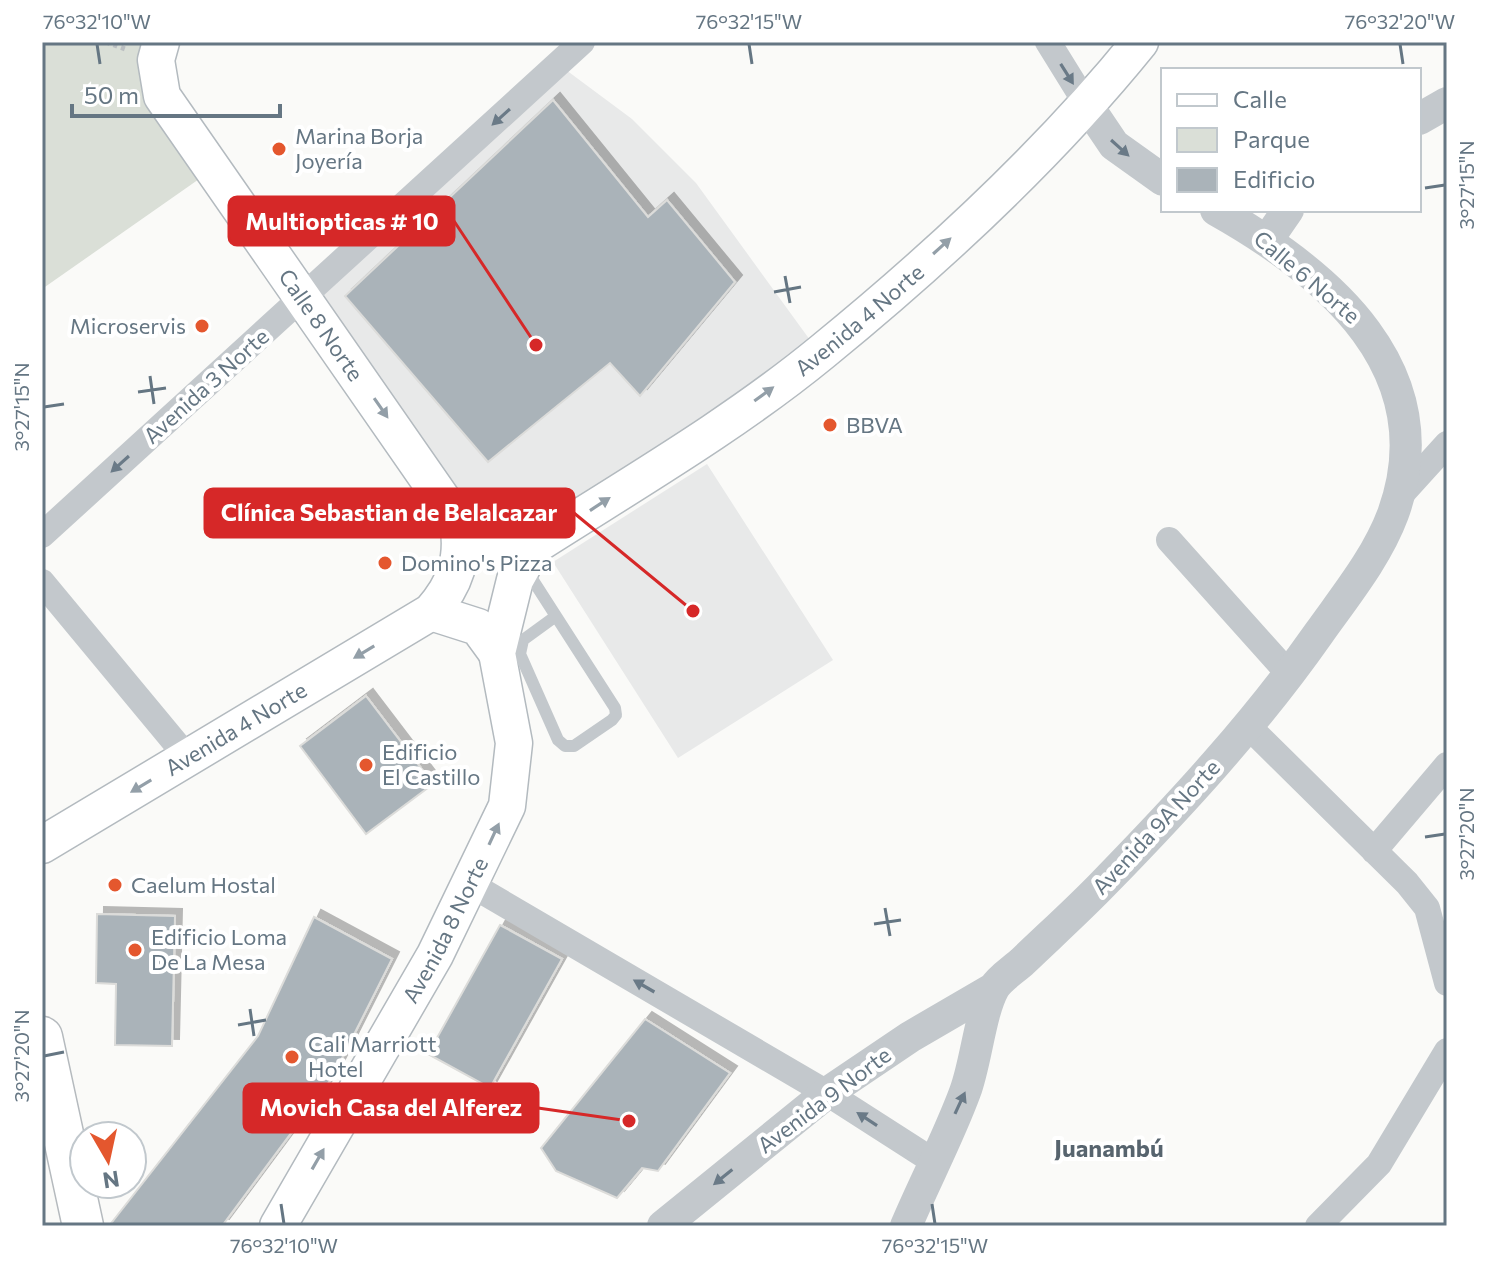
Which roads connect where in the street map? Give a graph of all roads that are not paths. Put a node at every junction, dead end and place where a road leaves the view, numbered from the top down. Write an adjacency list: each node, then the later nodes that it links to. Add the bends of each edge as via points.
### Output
1 (161, 42): 12 (main road, Calle 8 Norte, via 156,60 162,96)
2 (582, 42): 12 (street, Avenida 3 Norte, one-way to 12)
3 (1048, 42): 6 (street, one-way to 6)
4 (1140, 42): 6 (main road, Avenida 4 Norte)
5 (1447, 103): 7 (street)
6 (1087, 105): 8 (street, one-way to 8, via 1114,145); 18 (main road, Avenida 4 Norte, one-way to 6, via 821,353 1001,194)
7 (1421, 118)
8 (1161, 179)
9 (1220, 212): 11 (street, Calle 6 Norte)
10 (1287, 212): 11 (street)
11 (1268, 239): 14 (street, Calle 6 Norte, via 1334,294 1382,353 1402,411 1405,441)
12 (302, 299): 15 (main road, Calle 8 Norte, one-way to 15); 16 (street, Avenida 3 Norte, one-way to 16)
13 (1447, 444): 14 (street, Avenida 9A Norte)
14 (1398, 498): 23 (street, Avenida 9A Norte, via 1374,553)
15 (458, 522): 18 (main road, Calle 8 Norte, via 478,542); 20 (main road, via 457,570)
16 (42, 535)
17 (1169, 540): 23 (street)
18 (529, 556): 21 (lane); 22 (main road, Avenida 8 Norte, via 509,597)
19 (42, 582): 26 (street)
20 (431, 612): 22 (main road, via 478,627); 26 (main road, Avenida 4 Norte, one-way to 26)
21 (556, 616): 24 (lane, via 520,646); 24 (lane, via 616,715 574,746 565,746)
22 (497, 653): 24 (main road, Avenida 8 Norte)
23 (1290, 675): 25 (street, Avenida 9A Norte)
24 (522, 700): 30 (main road, Avenida 8 Norte, one-way to 24, via 507,806)
25 (1248, 726): 29 (street); 32 (street, Avenida 9A Norte, via 1137,850)
26 (188, 758): 28 (main road, Avenida 4 Norte, one-way to 28)
27 (1447, 765): 29 (street)
28 (42, 845)
29 (1374, 851): 31 (street, via 1427,908)
30 (470, 884): 35 (street, one-way to 30); 38 (main road, Avenida 8 Norte, one-way to 30)
31 (1447, 983)
32 (994, 988): 35 (street, Avenida 9 Norte); 36 (street, one-way to 32, via 965,1092)
33 (42, 1037): 37 (main road)
34 (1447, 1051): 41 (street, via 1379,1164)
35 (827, 1093): 36 (street, one-way to 35); 39 (street, Avenida 9 Norte, one-way to 39)
36 (933, 1161): 40 (street)
37 (82, 1219)
38 (284, 1224)
39 (663, 1226)
40 (906, 1226)
41 (1318, 1226)

